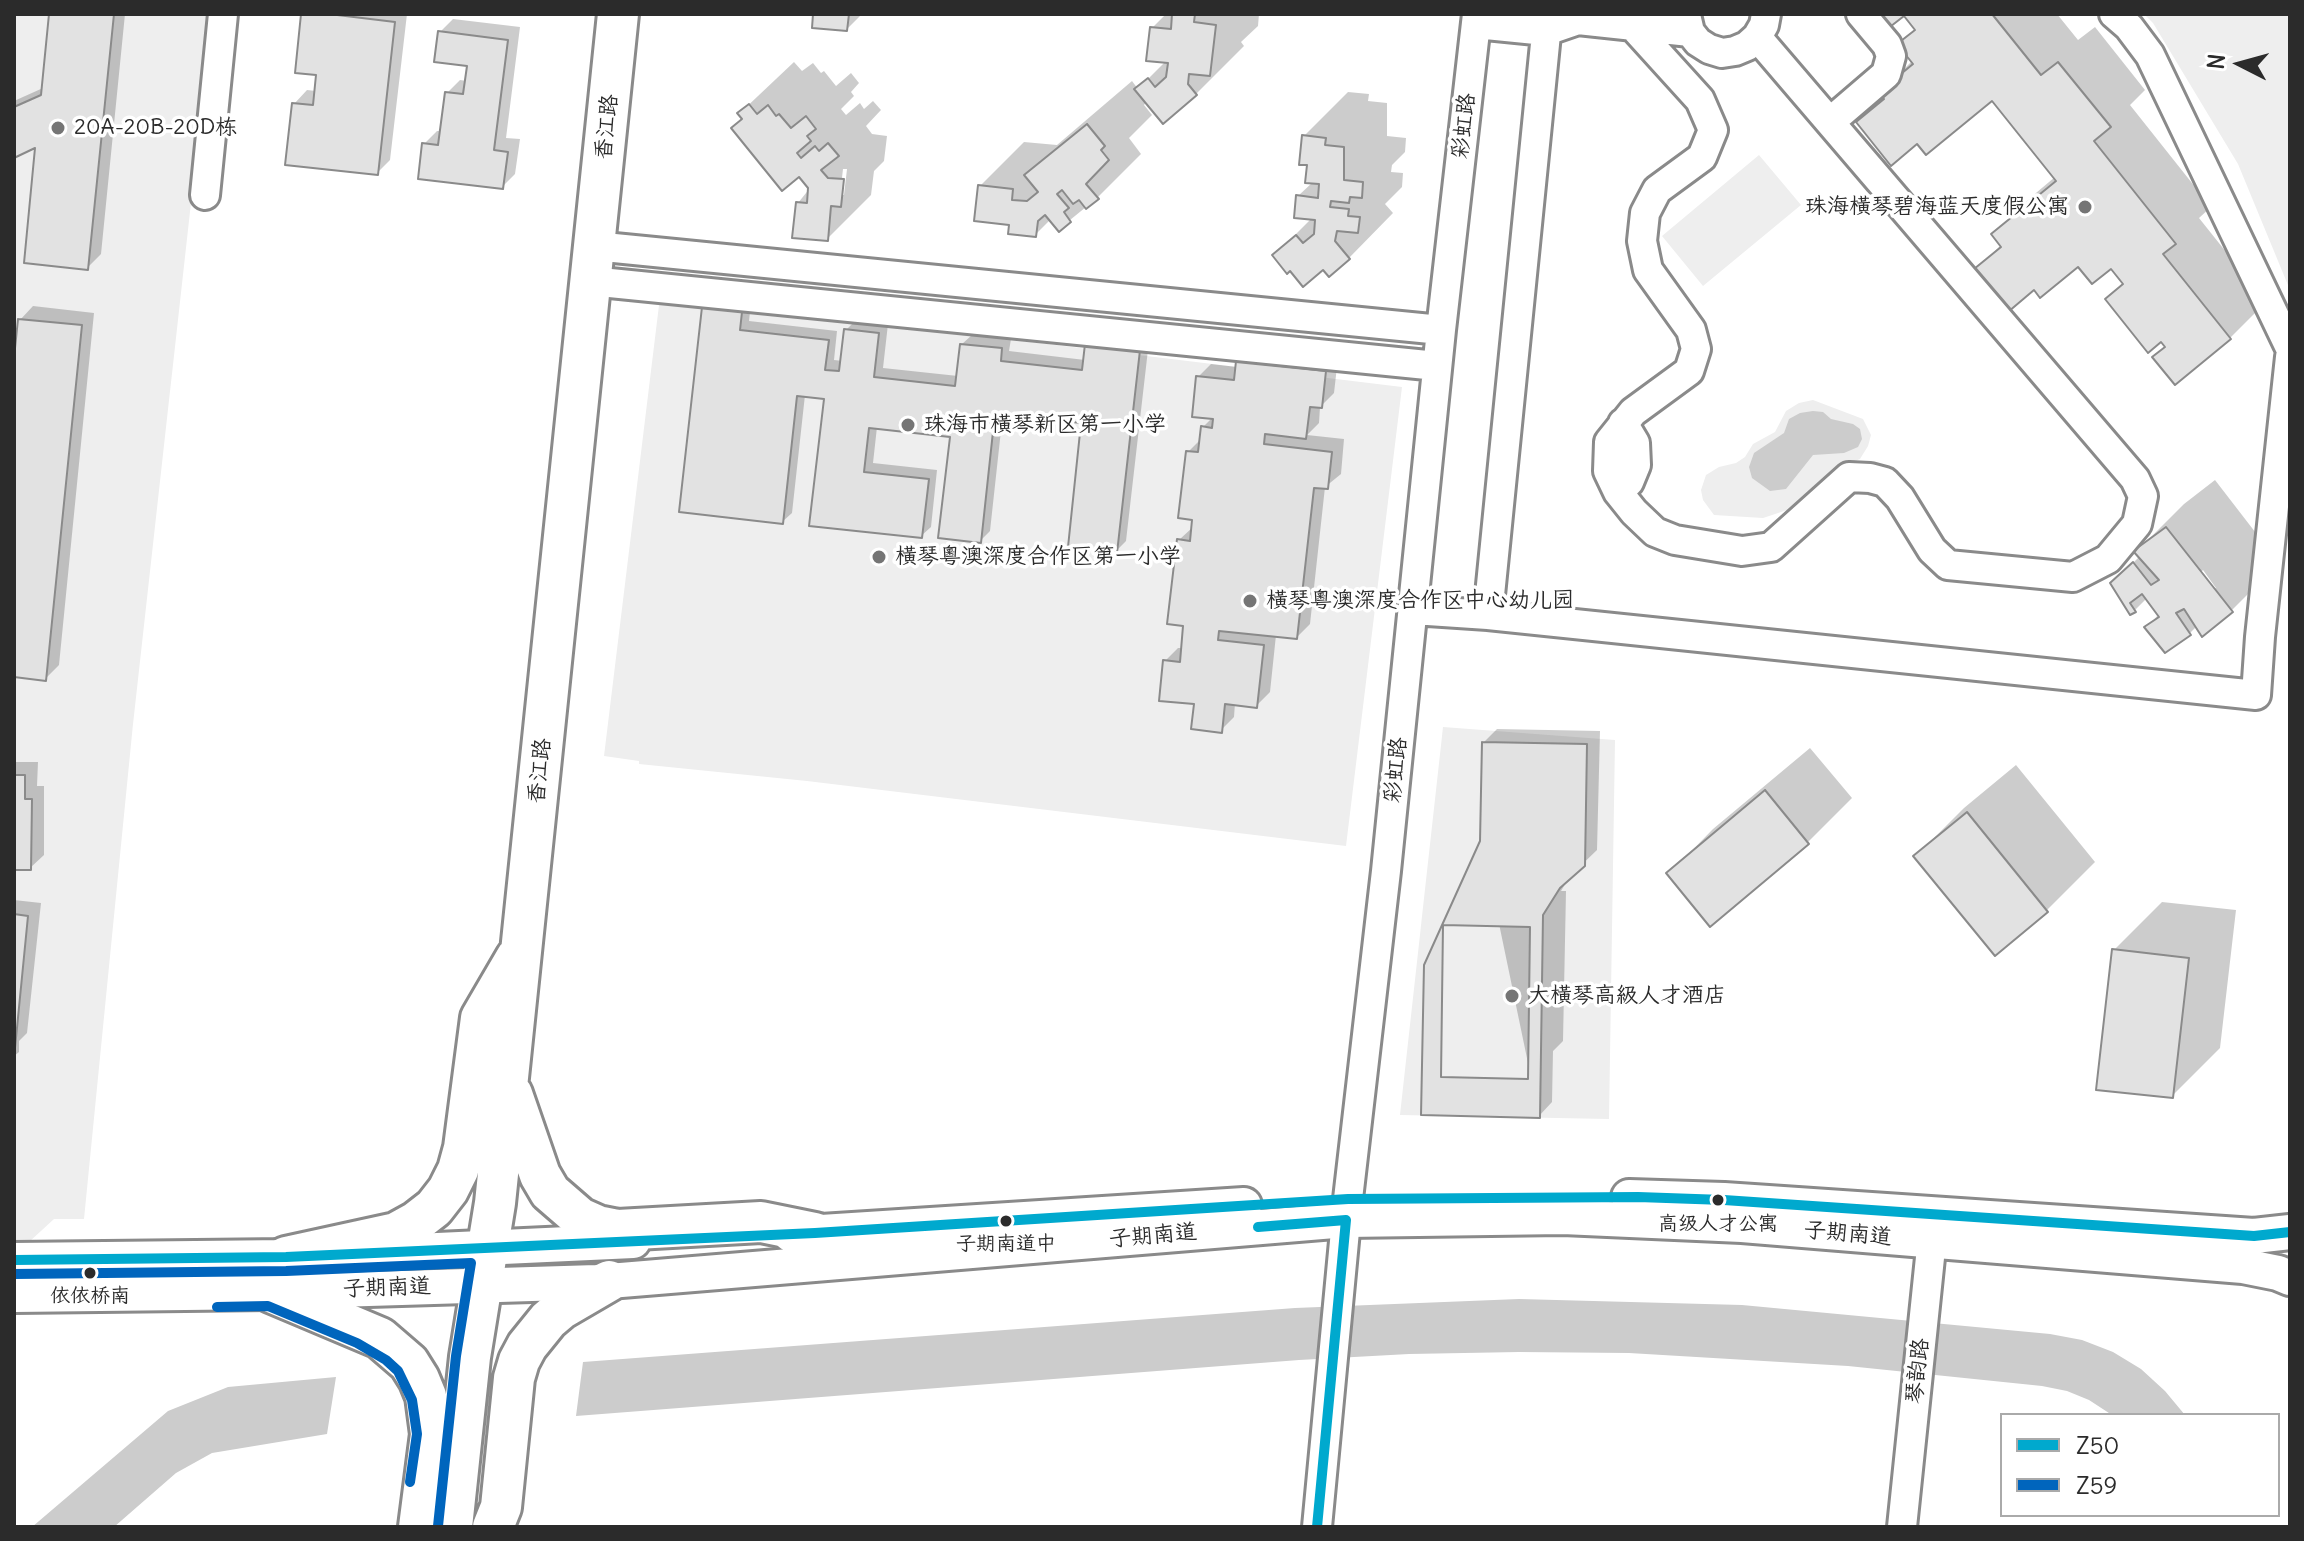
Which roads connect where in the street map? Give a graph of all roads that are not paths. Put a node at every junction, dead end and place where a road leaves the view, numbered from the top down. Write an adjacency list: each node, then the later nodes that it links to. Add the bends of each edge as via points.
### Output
1 (223, 14): 11 (street)
2 (618, 14): 12 (main road, 香江路)
3 (1861, 14): 10 (street, via 1887,45 1891,56 1886,74)
4 (2114, 14): 14 (street, via 2150,55)
5 (1477, 19): 7 (street); 13 (street, 彩虹路)
6 (1632, 20): 7 (street); 8 (street); 10 (street, via 1700,100 1713,130 1702,157 1657,190 1645,213 1642,241 1648,270 1691,330 1696,349 1689,371 1633,412 1609,442 1608,471 1618,492 1655,532 1742,551 1771,547 1849,477 1870,478 1885,482 1900,498 1932,550 1948,565 2073,577 2108,559 2137,524 2143,496 2135,479)
7 (1547, 22): 18 (street)
8 (1688, 23): 9 (street, via 1698,42 1722,53 1747,46)
9 (1761, 26): 10 (street)
10 (1830, 122)
11 (205, 195)
12 (592, 264): 13 (street); 16 (street); 19 (main road, 香江路)
13 (1441, 330): 16 (street, 彩虹路)
14 (2290, 348)
15 (2290, 357): 18 (street, via 2256,695)
16 (1437, 366): 17 (street, 彩虹路)
17 (1413, 610): 18 (street); 21 (street, 彩虹路)
18 (1488, 615)
19 (522, 947): 20 (main road, 香江路); 27 (main road, via 481,1018 464,1148 448,1190 434,1208 396,1233)
20 (508, 1082): 24 (main road, via 540,1175 550,1192 580,1218 618,1230 761,1222); 26 (main road, 香江路)
21 (1347, 1209): 22 (street, 子期南道); 24 (street, 子期南道); 29 (street, 子期南道); 34 (street, 彩虹路)
22 (1933, 1228): 23 (street, 子期南道, via 2254,1236); 28 (street, 子期南道, via 2243,1266); 35 (street, 琴韵路)
23 (2290, 1232)
24 (815, 1233): 26 (street, 子期南道)
25 (14, 1260): 27 (street, 子期南道)
26 (485, 1267): 27 (street, 子期南道); 29 (street, 子期南道); 32 (main road, 香江路)
27 (278, 1274): 30 (street, 子期南道); 31 (main road, via 380,1338 419,1379 431,1434)
28 (2290, 1278)
29 (609, 1281): 33 (main road, via 548,1320 519,1361 501,1507)
30 (14, 1295)
31 (419, 1527)
32 (452, 1527)
33 (493, 1527)
34 (1317, 1527)
35 (1902, 1527)

